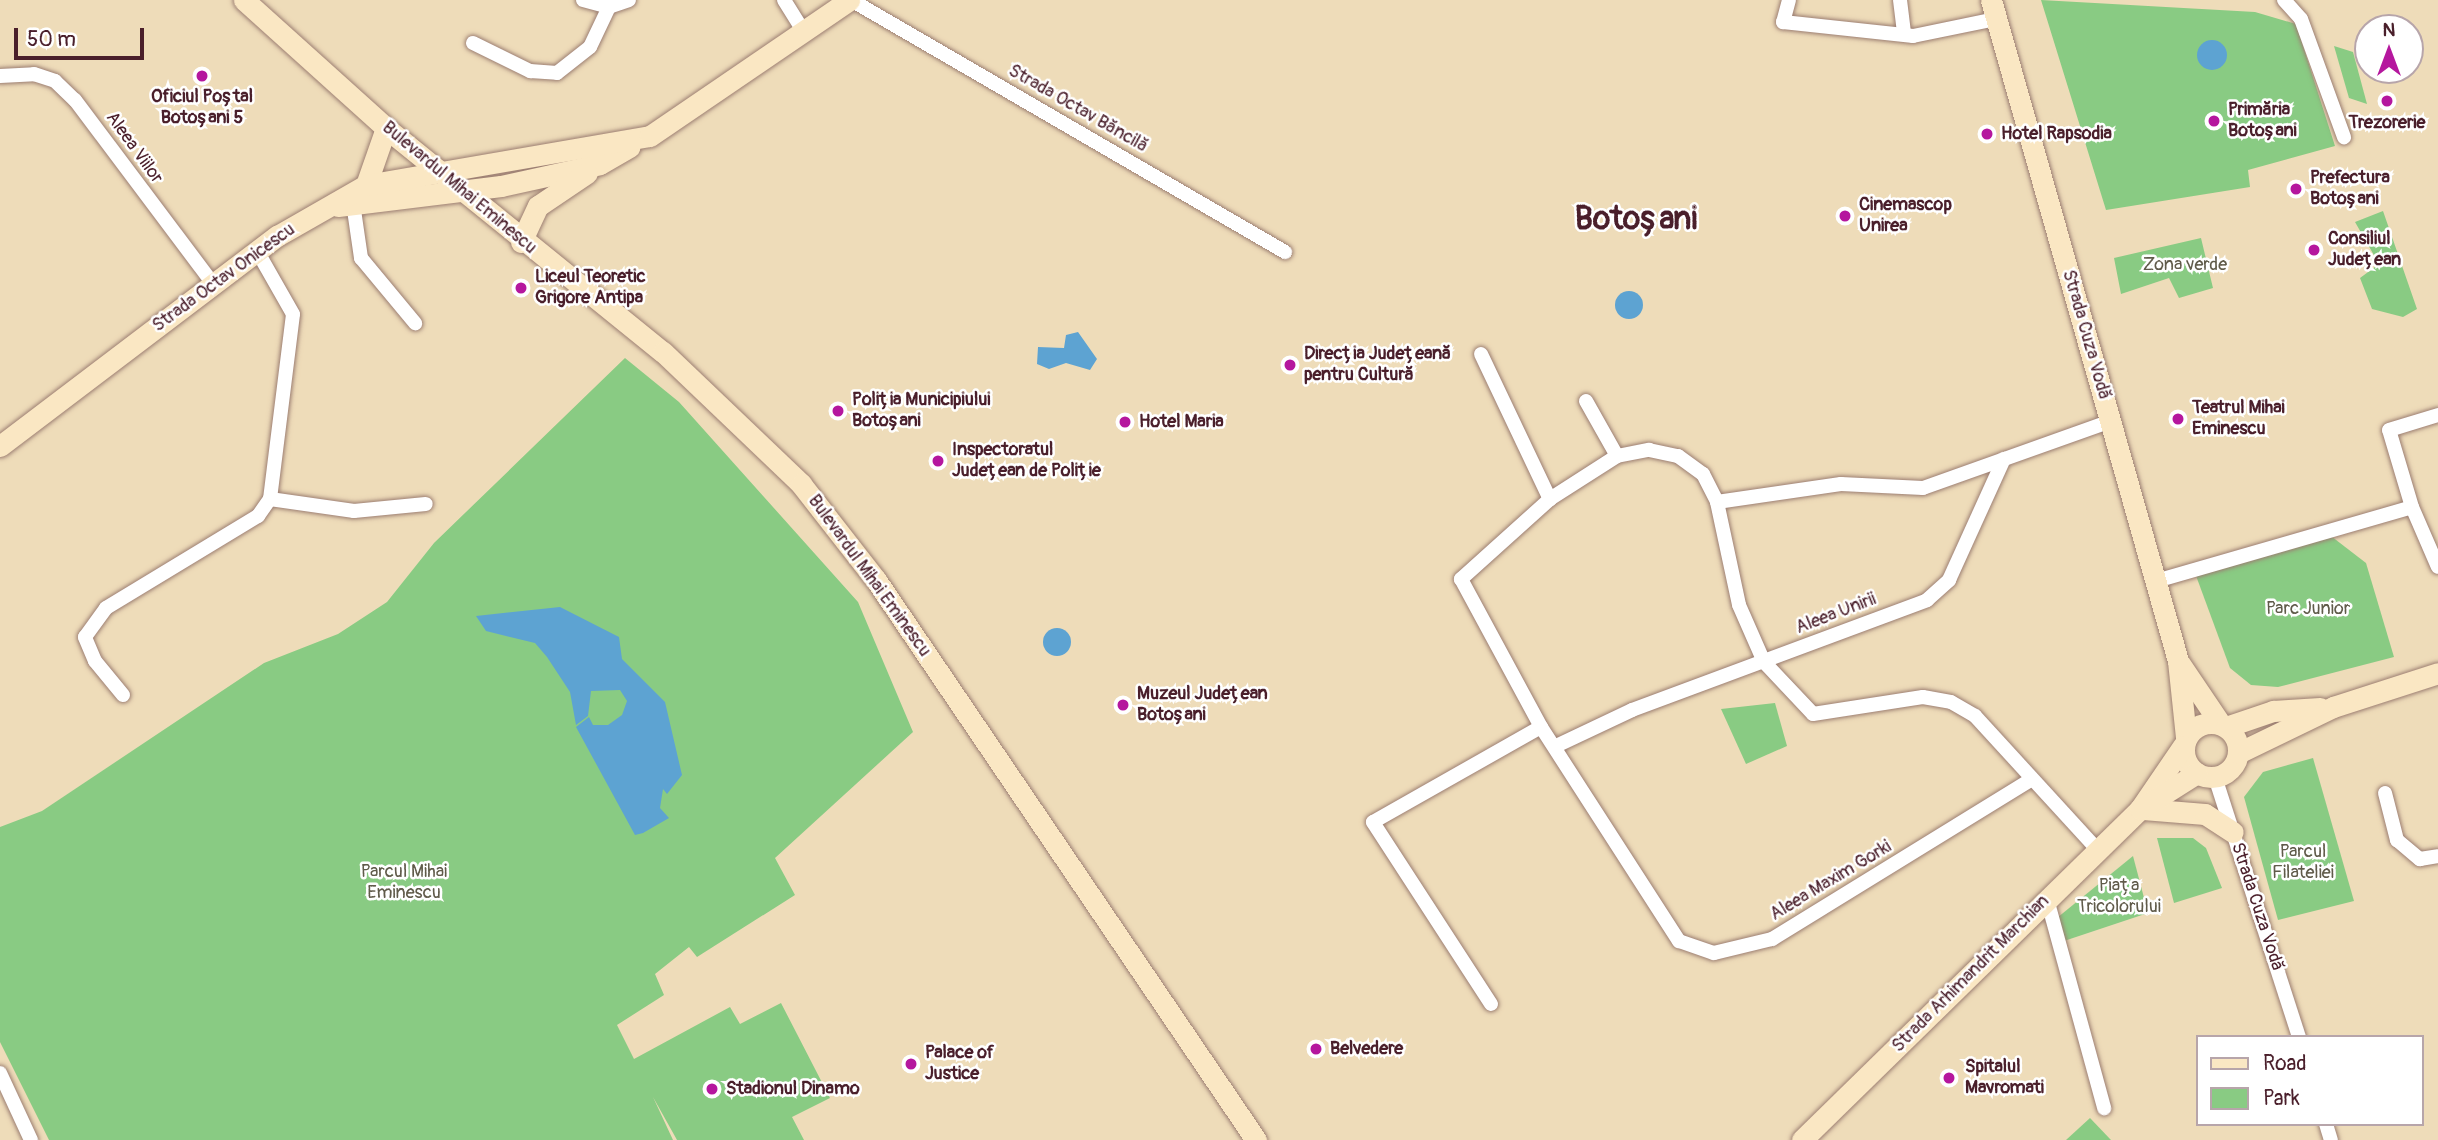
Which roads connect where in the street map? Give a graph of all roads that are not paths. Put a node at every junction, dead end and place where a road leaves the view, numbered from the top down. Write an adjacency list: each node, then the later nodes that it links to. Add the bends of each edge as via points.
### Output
1 (244, 0): 15 (main road, Bulevardul Mihai Eminescu)
2 (583, 0): 10 (street)
3 (629, 0): 10 (street)
4 (784, 0): 11 (street)
5 (850, 0): 11 (main road, Strada Octav Onicescu); 26 (street, Strada Octav Băncilă)
6 (1789, 0): 12 (street, via 1783,22)
7 (1900, 0): 12 (street)
8 (2284, 0): 17 (street, via 2301,19)
9 (1994, 7): 12 (street); 32 (main road, Strada Cuza Vodă)
10 (609, 8): 13 (street, via 590,47 557,73 530,72)
11 (805, 34): 16 (main road, Strada Octav Onicescu)
12 (1905, 34)
13 (474, 43)
14 (0, 76): 27 (street, Aleea Viilor, via 34,74 55,81 75,100)
15 (386, 128): 19 (main road, Bulevardul Mihai Eminescu); 20 (main road)
16 (650, 136): 18 (main road); 19 (main road, Strada Octav Onicescu, via 560,156)
17 (2344, 138)
18 (600, 164): 21 (main road); 24 (main road, via 538,206)
19 (438, 168): 20 (main road, Strada Octav Onicescu); 21 (main road, Bulevardul Mihai Eminescu)
20 (366, 185): 23 (main road, Strada Octav Onicescu)
21 (468, 192): 22 (main road); 24 (main road, Bulevardul Mihai Eminescu)
22 (353, 203): 23 (main road); 28 (street, via 361,258)
23 (323, 210): 25 (main road, Strada Octav Onicescu)
24 (522, 242): 66 (main road, Bulevardul Mihai Eminescu, via 663,352 826,515)
25 (257, 251): 27 (main road, Strada Octav Onicescu); 36 (street, via 291,300 293,314)
26 (1285, 252)
27 (214, 285): 33 (main road, Strada Octav Onicescu)
28 (415, 323)
29 (1480, 354): 37 (street)
30 (1586, 401): 34 (street)
31 (2438, 415): 40 (street, via 2389,430)
32 (2111, 421): 35 (street); 42 (main road, Strada Cuza Vodă)
33 (0, 446)
34 (1617, 456): 37 (street); 38 (street, via 1649,450 1678,456 1703,474)
35 (2004, 460): 38 (street, via 1923,488 1841,484); 44 (street, Aleea Unirii, via 1941,591)
36 (270, 499): 39 (street, via 354,511); 46 (street, via 258,516 106,608 85,637 95,661)
37 (1550, 499): 49 (street, Aleea Maxim Gorki, via 1461,579)
38 (1717, 502): 44 (street, via 1739,605)
39 (426, 504)
40 (2412, 507): 41 (street); 42 (street)
41 (2438, 567)
42 (2156, 582): 43 (main road, Strada Cuza Vodă)
43 (2178, 661): 48 (main road, Strada Cuza Vodă); 50 (main road, Strada Cuza Vodă)
44 (1764, 662): 51 (street, Aleea Unirii); 54 (street, via 1814,714 1923,697 1951,702 1975,716)
45 (2437, 677): 47 (main road)
46 (123, 695)
47 (2333, 707): 48 (main road, via 2273,711); 52 (main road)
48 (2223, 725): 50 (main road, via 2204,723); 52 (main road)
49 (1541, 727): 51 (street, Aleea Maxim Gorki); 61 (street, via 1373,822)
50 (2184, 741): 53 (main road); 56 (main road, Strada Arhimandrit Marchian)
51 (1556, 746): 54 (street, Aleea Maxim Gorki, via 1662,922 1694,951 1714,953 1772,939)
52 (2238, 753): 53 (main road, via 2230,769)
53 (2206, 775): 56 (main road, Strada Arhimandrit Marchian); 57 (street, Strada Cuza Vodă)
54 (2032, 779): 58 (street)
55 (2385, 793): 59 (street, via 2397,840 2420,859)
56 (2140, 809): 57 (main road, via 2206,814); 58 (main road, Strada Arhimandrit Marchian)
57 (2233, 832): 62 (street, Strada Cuza Vodă)
58 (2097, 849): 60 (main road, Strada Arhimandrit Marchian)
59 (2438, 856)
60 (2047, 899): 64 (street); 67 (main road, Strada Arhimandrit Marchian)
61 (1491, 1004)
62 (2298, 1035)
63 (0, 1073): 65 (street)
64 (2104, 1108)
65 (31, 1140)
66 (1256, 1140)
67 (1802, 1140)

